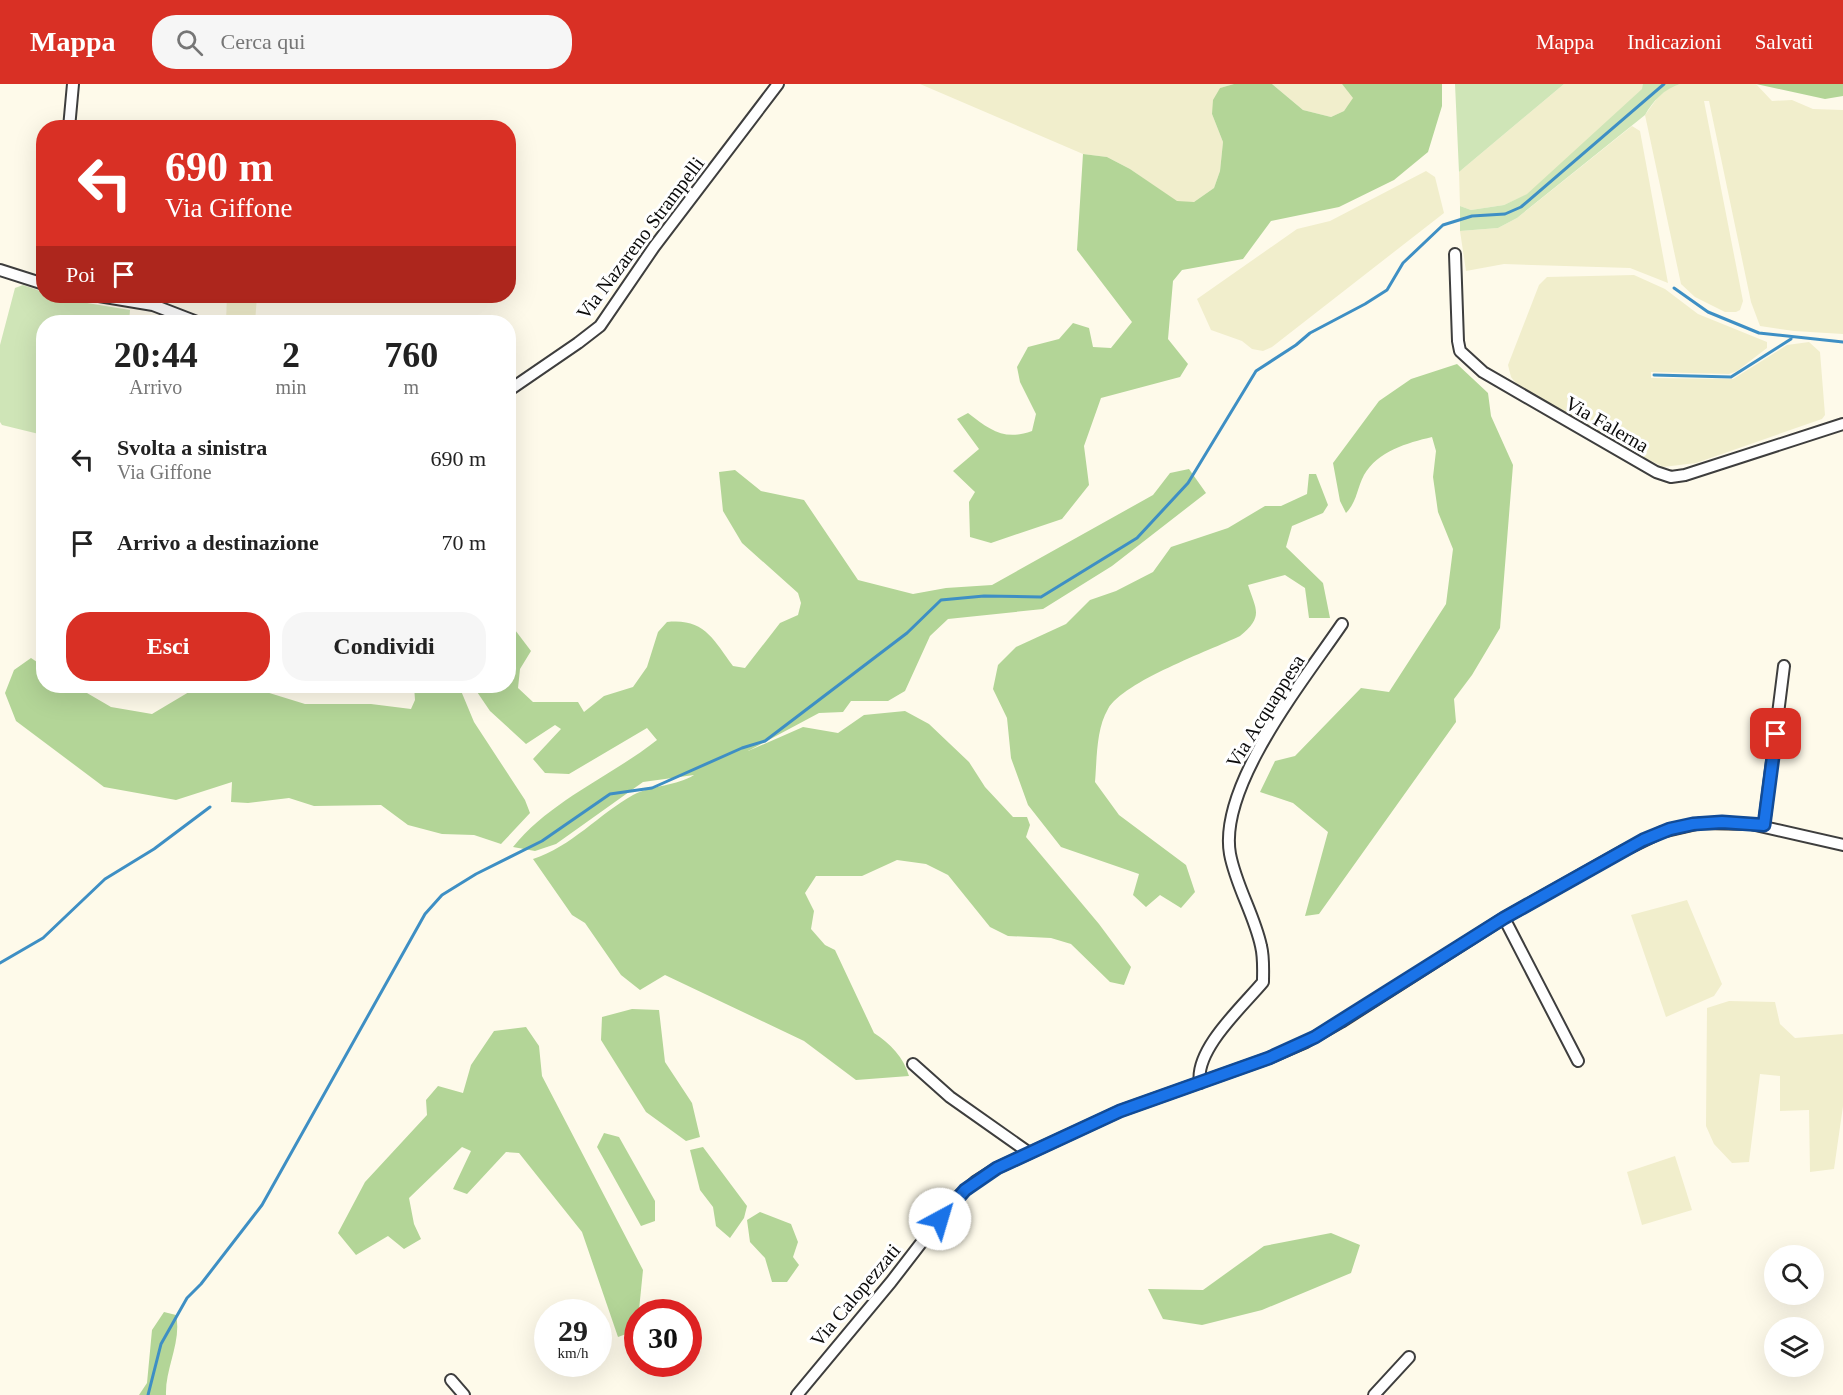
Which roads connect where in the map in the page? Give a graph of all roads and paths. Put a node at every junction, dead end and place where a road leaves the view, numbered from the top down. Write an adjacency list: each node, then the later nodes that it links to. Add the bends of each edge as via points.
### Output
1 (73, 84): 3 (street)
2 (778, 84): 9 (street, Via Nazareno Strampelli, via 654,247 600,326)
3 (70, 120)
4 (1455, 254): 10 (street, Via Falerna, via 1458,341 1464,356 1493,378 1656,472 1671,477 1682,475)
5 (0, 270): 6 (street)
6 (36, 281)
7 (141, 303): 8 (street)
8 (179, 315)
9 (516, 386)
10 (1843, 424)
11 (1342, 624): 18 (street, Via Acquappesa, via 1271,730 1235,800 1229,828 1230,853 1261,945 1263,982 1206,1052 1199,1067)
12 (1784, 666): 13 (street)
13 (1764, 825): 14 (street, Via Calopezzati); 15 (street, Via Calopezzati, via 1708,823 1662,832)
14 (1843, 845)
15 (1504, 918): 16 (street); 18 (street, Via Calopezzati, via 1315,1037)
16 (1578, 1060)
17 (913, 1064): 19 (street, via 950,1098)
18 (1200, 1083): 19 (street, Via Calopezzati, via 1120,1111)
19 (1028, 1152): 23 (street, Via Calopezzati, via 983,1176 960,1194)
20 (1409, 1358): 24 (street)
21 (451, 1380): 22 (street)
22 (464, 1395)
23 (797, 1395)
24 (1374, 1395)

